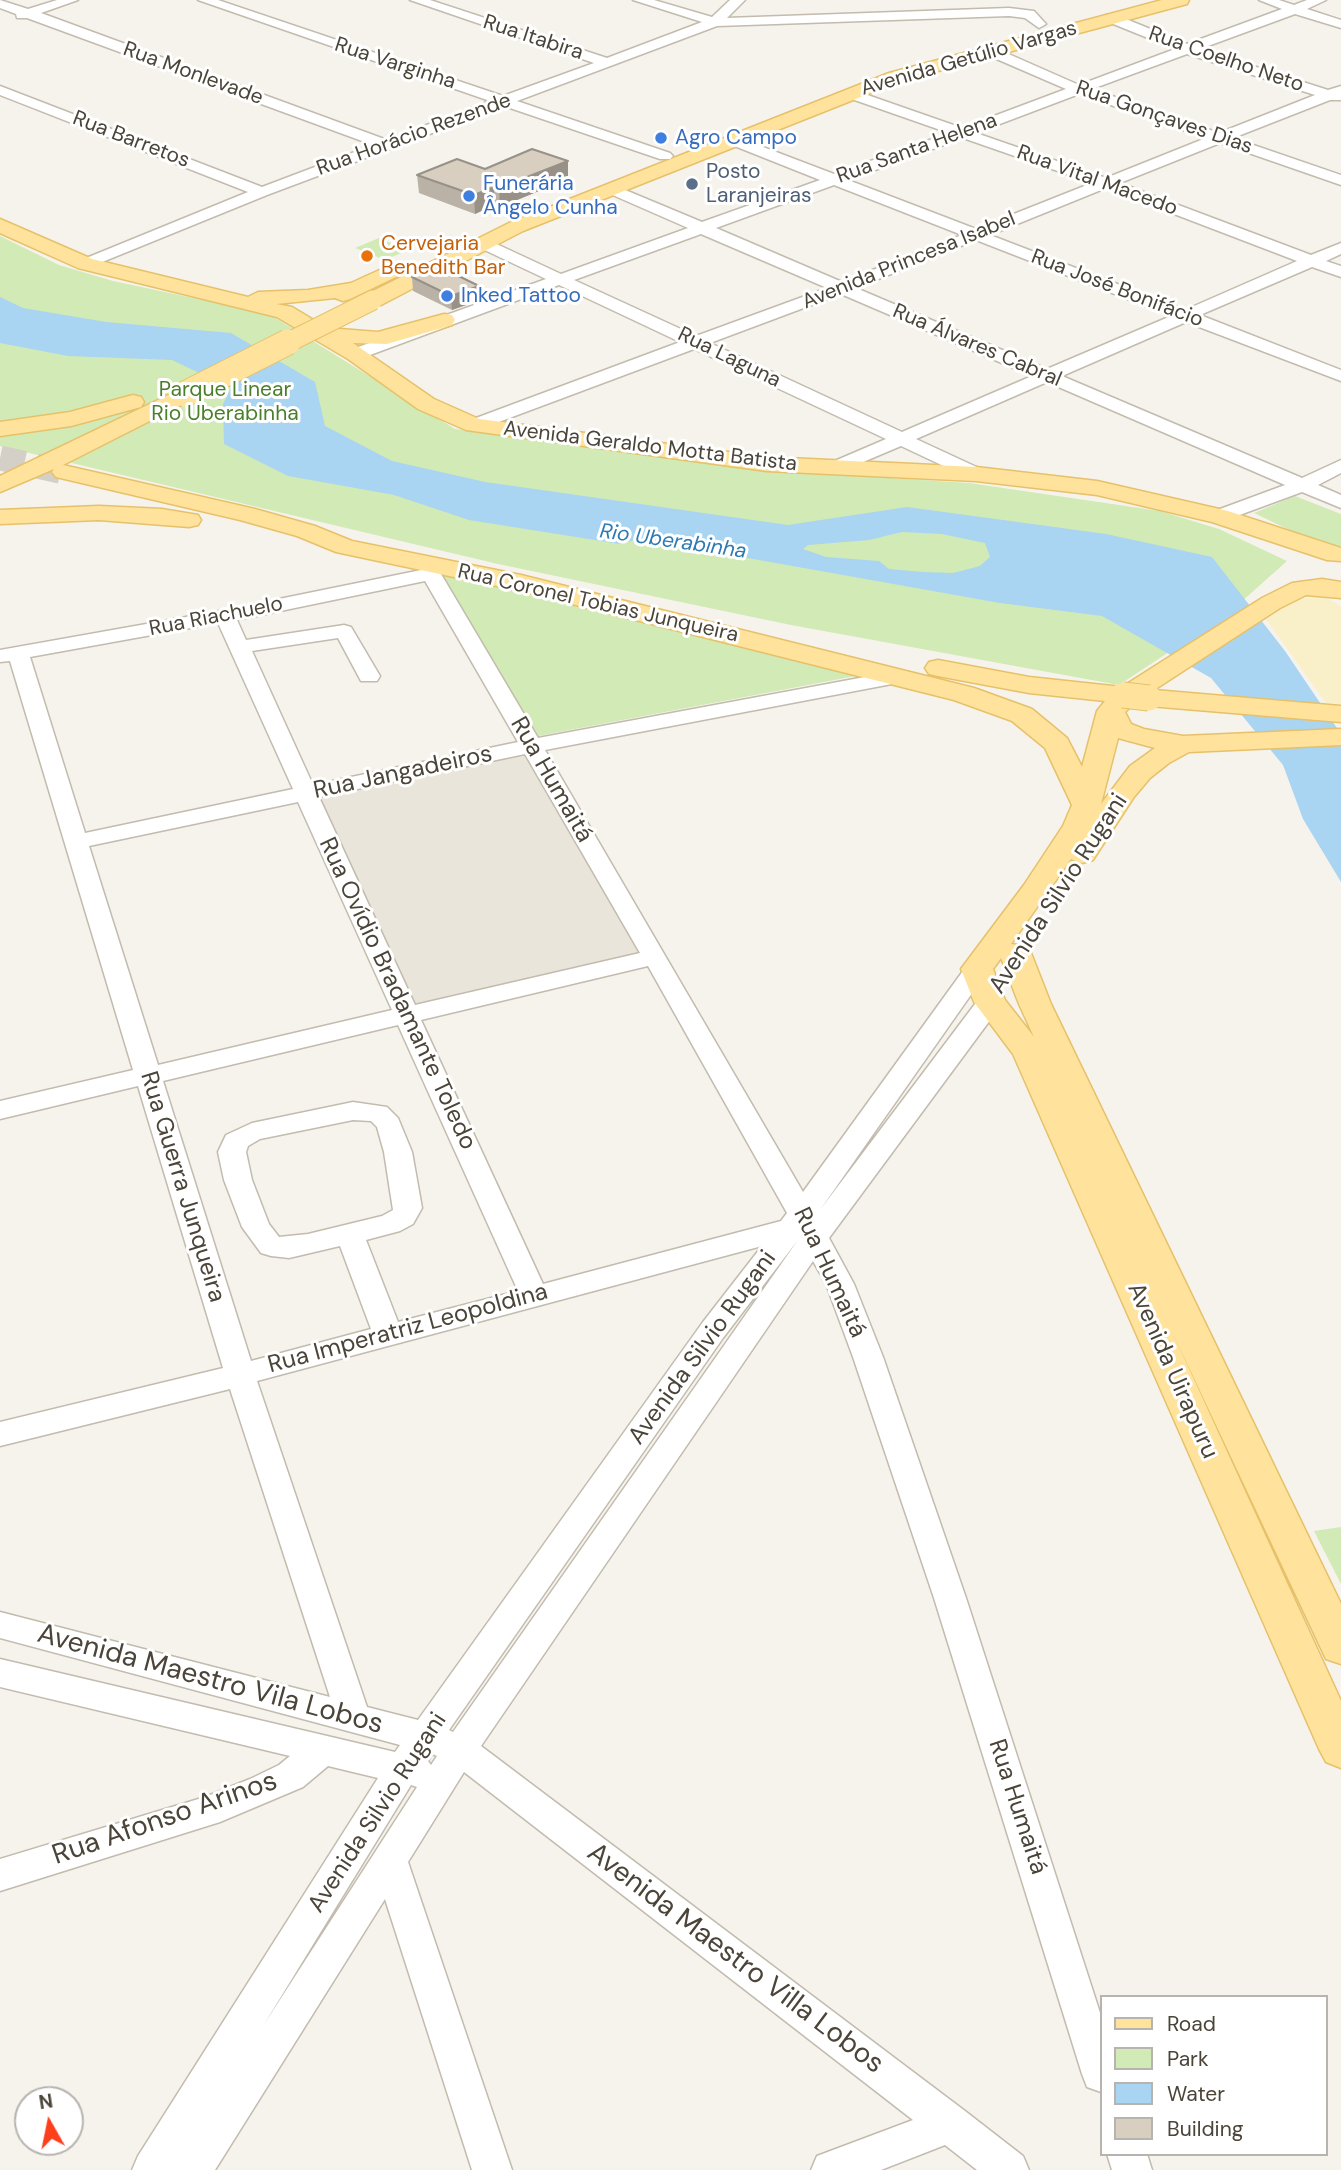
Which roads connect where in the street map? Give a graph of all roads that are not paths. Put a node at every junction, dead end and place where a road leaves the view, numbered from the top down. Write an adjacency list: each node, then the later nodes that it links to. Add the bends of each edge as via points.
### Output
1 (71, 0): 12 (street)
2 (205, 0): 26 (street, Rua Varginha)
3 (417, 0): 20 (street, Rua Itabira)
4 (640, 0): 15 (street)
5 (738, 0): 15 (street, Rua Horácio Rezende)
6 (1137, 0): 16 (main road, Avenida Getúlio Vargas)
7 (1181, 0): 13 (main road, Avenida Getúlio Vargas)
8 (1266, 0): 11 (street)
9 (1319, 0): 11 (street, Rua Santa Helena)
10 (0, 4): 12 (street, Rua Monlevade)
11 (1293, 10): 17 (street); 18 (street, Rua Santa Helena)
12 (27, 13): 14 (street); 32 (street, Rua Monlevade)
13 (1111, 18): 18 (street, Rua Coelho Neto); 19 (main road, Avenida Getúlio Vargas)
14 (0, 21)
15 (715, 22): 16 (street, via 1009,12 1028,15); 20 (street, Rua Horácio Rezende)
16 (1039, 24): 21 (main road, Avenida Getúlio Vargas)
17 (1341, 24)
18 (1189, 50): 23 (street, Rua Santa Helena); 25 (street, Rua Coelho Neto)
19 (990, 51): 21 (main road, Avenida Getúlio Vargas); 23 (street, Rua Gonçaves Dias)
20 (609, 63): 26 (street, Rua Horácio Rezende)
21 (890, 73): 24 (main road, Avenida Getúlio Vargas); 27 (main road, Avenida Getúlio Vargas)
22 (0, 90): 38 (street, Rua Barretos)
23 (1080, 90): 29 (street, Rua Santa Helena); 30 (street, Rua Gonçaves Dias)
24 (851, 94): 28 (main road, Avenida Getúlio Vargas); 29 (street, Rua Vital Macedo)
25 (1337, 95): 30 (street, Avenida Princesa Isabel)
26 (507, 101): 32 (street, Rua Horácio Rezende); 33 (street, Rua Varginha)
27 (795, 104): 28 (main road); 33 (main road, Avenida Getúlio Vargas)
28 (815, 110): 31 (main road, Avenida Getúlio Vargas)
29 (965, 132): 34 (street, Rua Santa Helena); 36 (street, Rua Vital Macedo)
30 (1221, 138): 35 (street, Rua Gonçaves Dias); 36 (street, Avenida Princesa Isabel)
31 (737, 142): 34 (street, Rua José Bonifácio); 37 (main road, Avenida Getúlio Vargas)
32 (386, 145): 38 (street, Rua Horácio Rezende)
33 (665, 156): 39 (main road, Avenida Getúlio Vargas)
34 (834, 179): 41 (street, Rua Santa Helena); 42 (street, Rua José Bonifácio)
35 (1341, 180)
36 (1106, 183): 42 (street, Avenida Princesa Isabel); 45 (street, Rua Vital Macedo)
37 (613, 190): 39 (main road, Avenida Getúlio Vargas); 41 (street, Rua Álvares Cabral)
38 (262, 192): 46 (street, Rua Horácio Rezende)
39 (507, 224): 43 (main road, Avenida Getúlio Vargas); 51 (main road, Avenida Getúlio Vargas)
40 (0, 225): 46 (main road, Avenida Geraldo Motta Batista)
41 (702, 228): 48 (street, Rua Santa Helena); 49 (street, Rua Álvares Cabral)
42 (975, 234): 49 (street, Avenida Princesa Isabel); 52 (street, Rua José Bonifácio)
43 (482, 243): 48 (street, Rua Laguna); 59 (main road, Avenida Getúlio Vargas, bridge, via 373,300)
44 (1341, 248): 45 (street)
45 (1311, 261): 47 (street, Rua Vital Macedo); 52 (street)
46 (85, 264): 50 (main road, Avenida Geraldo Motta Batista)
47 (1341, 272)
48 (561, 279): 53 (street, Rua Santa Helena); 55 (street, Rua Laguna)
49 (841, 288): 55 (street, Avenida Princesa Isabel); 58 (street, Rua Álvares Cabral)
50 (190, 289): 51 (main road, via 262,298); 54 (main road, Avenida Geraldo Motta Batista, via 284,312)
51 (348, 292): 59 (main road, Avenida Getúlio Vargas)
52 (1185, 316): 57 (street, Rua José Bonifácio); 58 (street)
53 (444, 320): 54 (main road, via 379,339); 56 (street, Rua Santa Helena)
54 (321, 333): 56 (main road, Avenida Geraldo Motta Batista)
55 (698, 343): 61 (street, Avenida Princesa Isabel); 63 (street, Rua Laguna)
56 (356, 354): 61 (main road, Avenida Geraldo Motta Batista, via 426,404)
57 (1341, 376)
58 (1047, 377): 63 (street); 70 (street, Rua Álvares Cabral)
59 (174, 391): 60 (main road, Avenida Getúlio Vargas); 69 (main road, Avenida Getúlio Vargas, via 92,443)
60 (133, 402): 62 (main road, via 71,419); 64 (main road, Avenida Getúlio Vargas)
61 (474, 425): 66 (main road, Avenida Geraldo Motta Batista, via 767,464)
62 (0, 429)
63 (898, 439): 66 (street); 68 (street, Rua Laguna)
64 (0, 464)
65 (1341, 466): 70 (street)
66 (837, 467): 68 (main road, Avenida Geraldo Motta Batista)
67 (64, 472): 74 (main road, Rua Coronel Tobias Junqueira, via 258,517)
68 (976, 474): 72 (main road, Avenida Geraldo Motta Batista, via 1097,488)
69 (0, 485)
70 (1303, 485): 71 (street, Rua Álvares Cabral); 72 (street)
71 (1341, 502)
72 (1219, 516): 75 (main road, Avenida Geraldo Motta Batista)
73 (0, 517): 74 (main road, via 162,516)
74 (345, 547): 76 (main road, Rua Coronel Tobias Junqueira)
75 (1338, 555): 78 (main road, via 1312,561)
76 (433, 570): 77 (main road, Rua Coronel Tobias Junqueira); 80 (street, Rua Riachuelo); 89 (street, Rua Humaitá)
77 (521, 583): 84 (main road, Rua Coronel Tobias Junqueira); 85 (main road, via 948,670)
78 (1301, 588): 79 (main road); 85 (main road, via 1122,699)
79 (1341, 590)
80 (225, 616): 81 (street, Rua Ovídio Bradamante Toledo); 82 (street, Rua Riachuelo)
81 (239, 647): 83 (street, via 344,631); 90 (street, Rua Ovídio Bradamante Toledo)
82 (9, 655): 92 (street, Rua Guerra Junqueira)
83 (369, 676)
84 (897, 677): 89 (street, Rua Jangadeiros); 91 (main road, Rua Coronel Tobias Junqueira, via 1022,715 1057,744)
85 (1128, 701): 86 (main road); 88 (main road, via 1121,729); 91 (main road, Avenida Silvio Rugani)
86 (1341, 714)
87 (1341, 737): 88 (main road)
88 (1183, 744): 93 (main road, Avenida Silvio Rugani, via 1159,757 1123,792)
89 (531, 746): 90 (street, Rua Jangadeiros); 94 (street, Rua Humaitá)
90 (306, 794): 92 (street, Rua Jangadeiros); 96 (street, Rua Ovídio Bradamante Toledo)
91 (1086, 805): 95 (main road, Avenida Silvio Rugani)
92 (74, 842): 97 (street, Rua Guerra Junqueira)
93 (1015, 953): 95 (main road, Avenida Silvio Rugani); 105 (main road, Avenida Uirapuru, via 1035,1004)
94 (655, 957): 96 (street); 99 (street, Rua Humaitá)
95 (983, 986): 99 (street, Avenida Silvio Rugani); 106 (main road, Avenida Uirapuru, via 1027,1051)
96 (408, 1017): 97 (street); 101 (street, Rua Ovídio Bradamante Toledo)
97 (148, 1077): 98 (street); 103 (street, Rua Guerra Junqueira)
98 (0, 1110)
99 (803, 1226): 101 (street, Rua Imperatriz Leopoldina); 111 (street, Avenida Silvio Rugani, via 713,1330); 114 (street, Avenida Silvio Rugani); 118 (street, Rua Humaitá, via 840,1284 868,1357)
100 (350, 1234): 100 (street, via 289,1248 271,1246 256,1227 238,1180 232,1152 236,1141 251,1132 306,1119 353,1111 378,1113 389,1124 398,1152 408,1208 390,1224); 102 (street)
101 (534, 1295): 102 (street, Rua Imperatriz Leopoldina)
102 (388, 1335): 103 (street, Rua Imperatriz Leopoldina)
103 (240, 1375): 104 (street, Rua Imperatriz Leopoldina); 110 (street, Rua Guerra Junqueira)
104 (0, 1434)
105 (1287, 1532): 106 (main road); 108 (main road, Avenida Uirapuru)
106 (1247, 1537): 113 (main road, Avenida Uirapuru)
107 (0, 1625): 110 (street, Avenida Maestro Vila Lobos)
108 (1341, 1647)
109 (0, 1673): 112 (street, Avenida Maestro Villa Lobos)
110 (354, 1718): 111 (street, Avenida Maestro Vila Lobos)
111 (426, 1737): 114 (street, Avenida Maestro Vila Lobos); 115 (street, Avenida Silvio Rugani)
112 (323, 1749): 115 (street, Avenida Maestro Villa Lobos); 117 (street, Rua Afonso Arinos, via 291,1776 262,1790)
113 (1341, 1749)
114 (450, 1764): 115 (street, Avenida Maestro Villa Lobos); 116 (street, Avenida Silvio Rugani); 119 (street, Avenida Maestro Villa Lobos)
115 (403, 1768): 120 (street, Avenida Silvio Rugani)
116 (390, 1861): 121 (street, Avenida Silvio Rugani); 122 (street)
117 (0, 1875)
118 (1100, 2071)
119 (951, 2124): 123 (street); 124 (street, Avenida Maestro Villa Lobos)
120 (152, 2170)
121 (193, 2170)
122 (492, 2170)
123 (831, 2170)
124 (1009, 2170)

